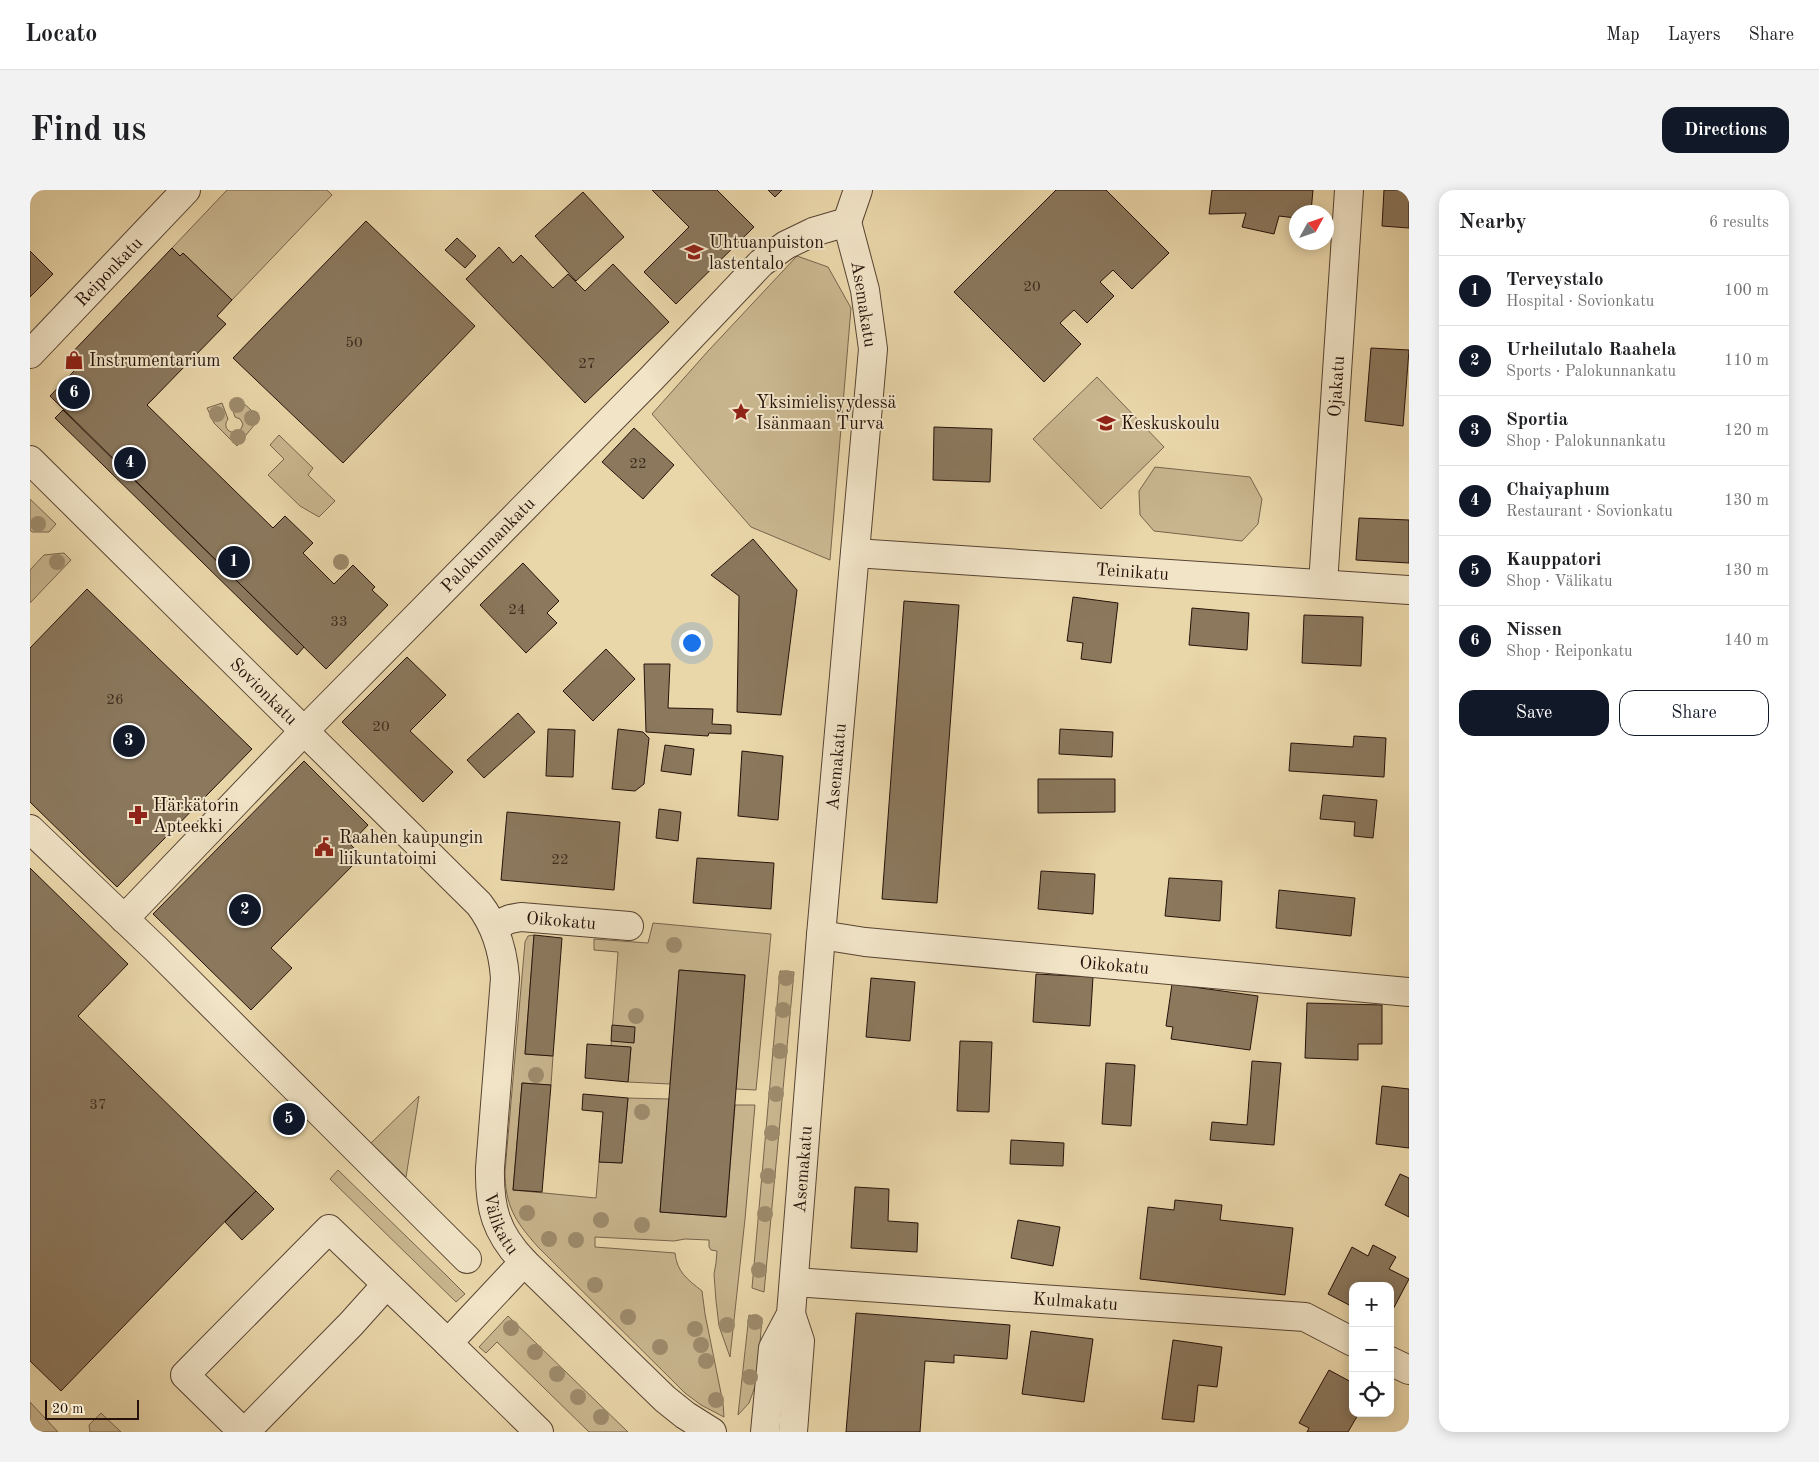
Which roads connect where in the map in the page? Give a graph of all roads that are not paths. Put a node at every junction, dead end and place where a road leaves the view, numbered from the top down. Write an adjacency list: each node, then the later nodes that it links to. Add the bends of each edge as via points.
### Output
1 (186, 190): 5 (street, Reiponkatu)
2 (858, 190): 4 (street)
3 (1349, 190): 8 (street, Ojakatu)
4 (848, 222): 7 (street, Asemakatu, via 865,290 873,349); 10 (street, Palokunnankatu, via 813,232 786,245 761,264)
5 (30, 354)
6 (30, 460): 10 (street, Sovionkatu)
7 (855, 552): 8 (street, Teinikatu); 15 (street, Asemakatu)
8 (1323, 584): 9 (street, Teinikatu)
9 (1409, 590)
10 (304, 731): 12 (street, Palokunnankatu); 13 (street, Sovionkatu, via 479,904)
11 (30, 829): 12 (street)
12 (124, 919): 17 (street)
13 (494, 926): 14 (street, Oikokatu, via 521,917); 18 (street, Välikatu, via 505,978 490,1197 502,1236)
14 (629, 926)
15 (820, 935): 16 (street, Oikokatu, via 865,942); 19 (street, Asemakatu)
16 (1409, 992)
17 (467, 1259)
18 (524, 1262): 23 (street); 28 (street, Välikatu, via 665,1399)
19 (794, 1282): 21 (street, Asemakatu); 22 (street, Kulmakatu, via 1305,1317)
20 (386, 1285): 23 (street); 26 (street); 26 (street, via 330,1229 185,1375)
21 (791, 1314): 29 (street, Asemakatu, via 773,1348); 30 (street, Asemakatu, via 800,1341)
22 (1349, 1340)
23 (448, 1344): 27 (street)
24 (1394, 1363): 25 (street)
25 (1409, 1370)
26 (244, 1432)
27 (539, 1432)
28 (712, 1432)
29 (765, 1432)
30 (793, 1432)

